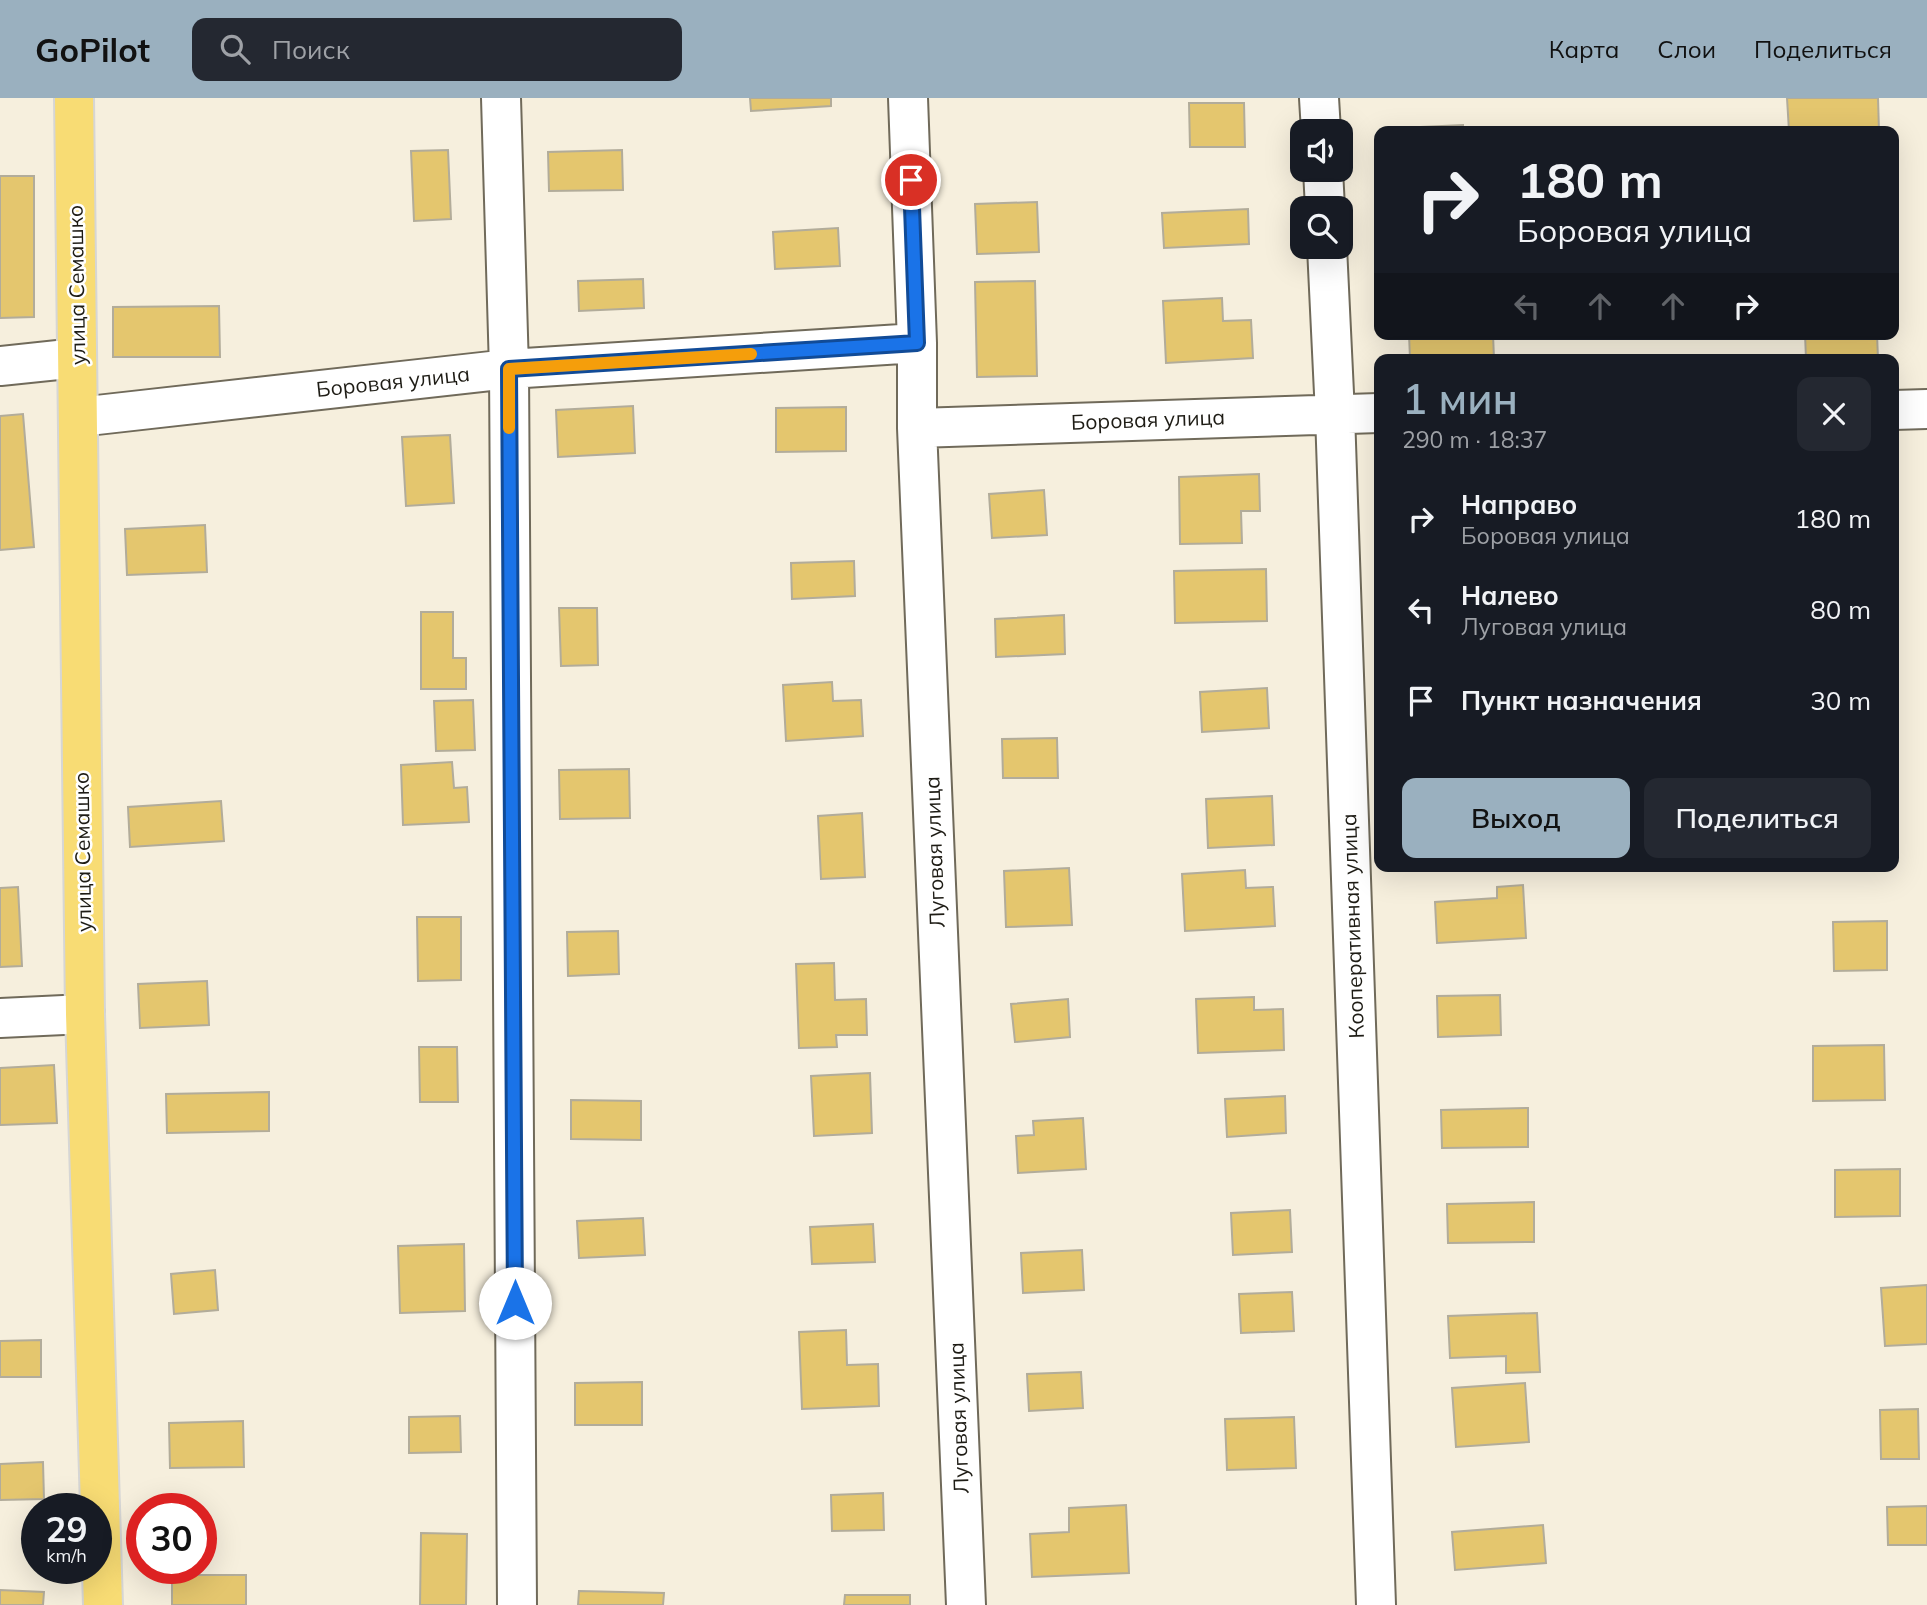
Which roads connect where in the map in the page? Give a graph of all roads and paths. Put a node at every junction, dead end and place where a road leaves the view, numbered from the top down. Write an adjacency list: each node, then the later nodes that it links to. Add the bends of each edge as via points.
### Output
1 (75, 98): 8 (main road, улица Семашко)
2 (501, 98): 10 (street)
3 (908, 98): 7 (street, Луговая улица)
4 (1320, 98): 5 (street)
5 (1321, 119)
6 (1328, 259): 14 (street, Кооперативная улица)
7 (917, 343): 10 (street, Боровая улица); 16 (street, Луговая улица)
8 (77, 358): 9 (street); 15 (main road, улица Семашко)
9 (0, 366)
10 (509, 369): 15 (street, Боровая улица); 20 (street)
11 (1899, 410): 12 (street)
12 (1927, 410)
13 (1374, 413): 14 (street, Боровая улица)
14 (1335, 414): 16 (street, Боровая улица); 22 (street, Кооперативная улица)
15 (79, 417): 17 (main road, улица Семашко)
16 (917, 428): 21 (street, Луговая улица)
17 (85, 1014): 18 (street); 19 (main road, улица Семашко)
18 (0, 1018)
19 (103, 1605)
20 (517, 1605)
21 (966, 1605)
22 (1376, 1605)

